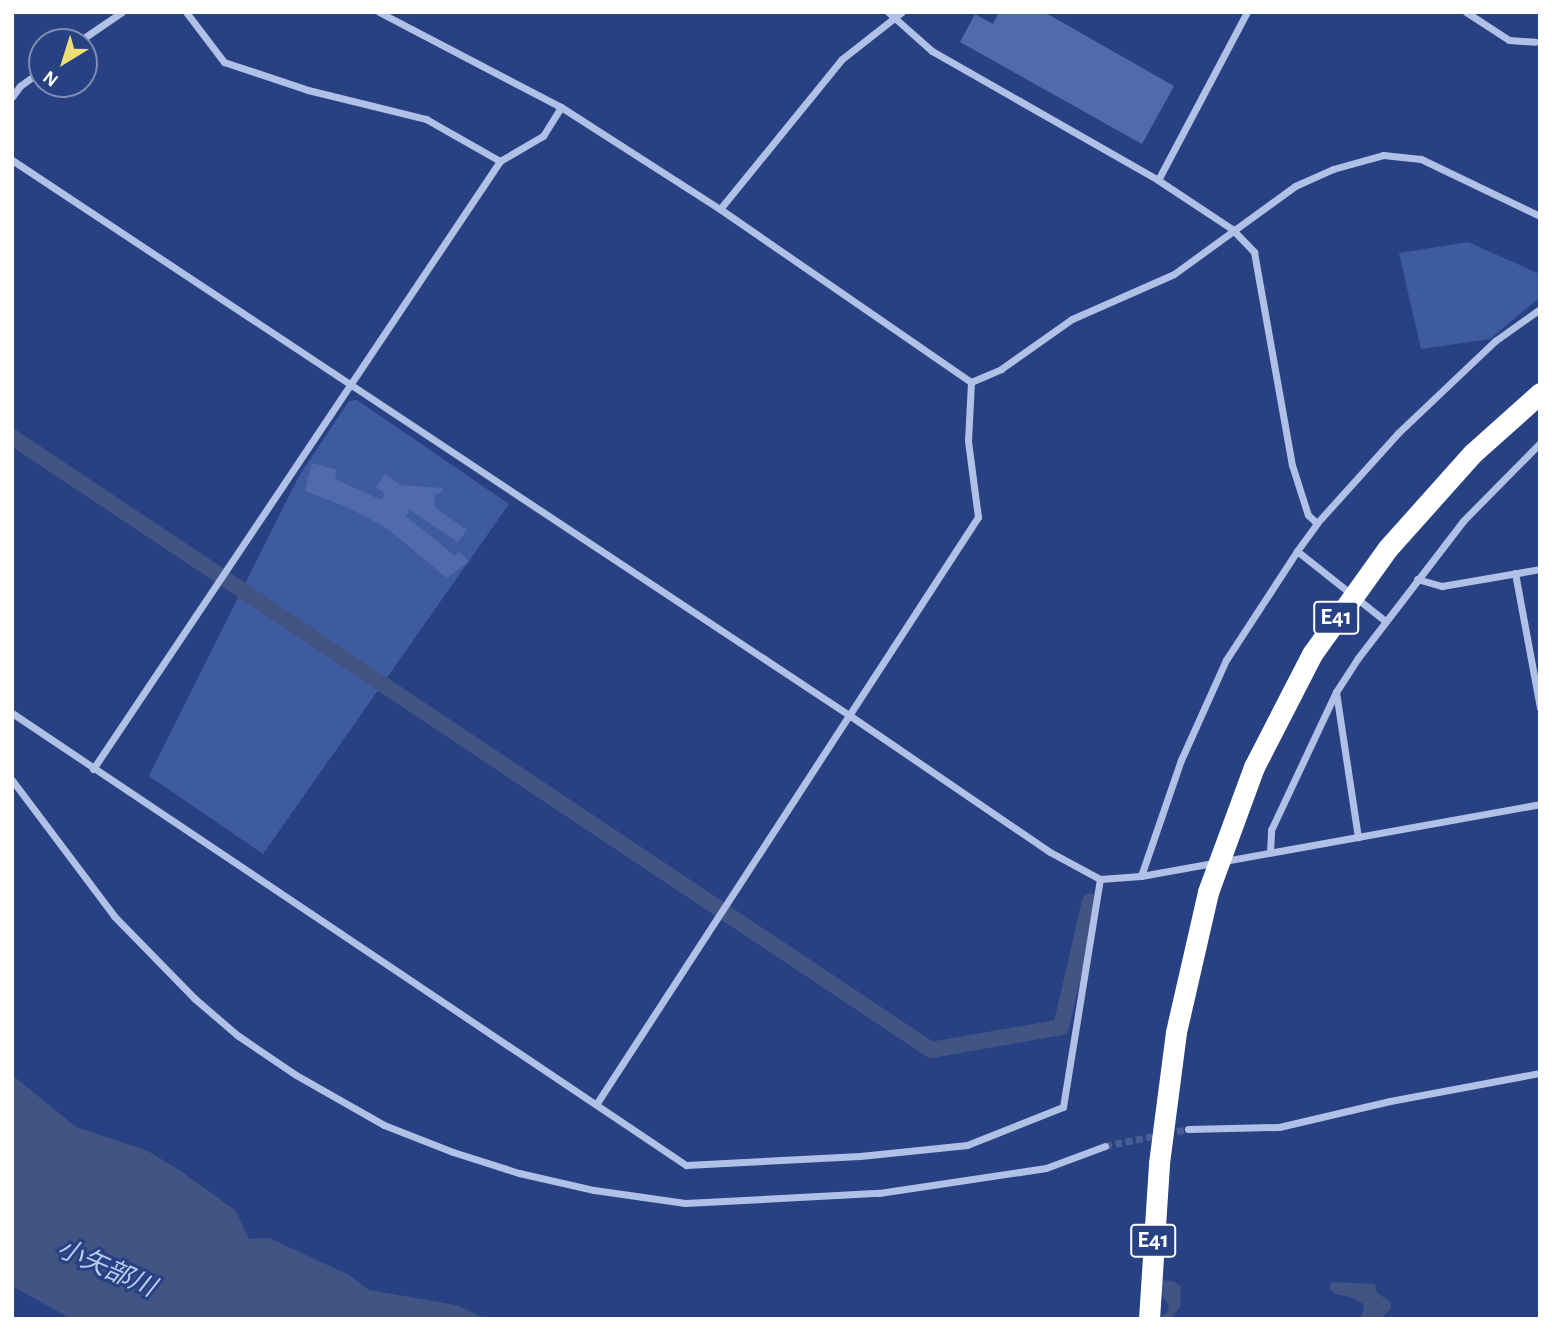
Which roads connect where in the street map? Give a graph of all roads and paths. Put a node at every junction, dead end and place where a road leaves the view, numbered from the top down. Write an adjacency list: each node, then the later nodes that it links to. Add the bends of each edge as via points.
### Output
1 (122, 12): 9 (street)
2 (186, 12): 15 (street, via 224,62 308,90 426,119)
3 (379, 12): 13 (street)
4 (888, 12): 8 (street)
5 (902, 12): 8 (street)
6 (1247, 12): 16 (street)
7 (1466, 12): 10 (street, via 1509,40)
8 (895, 20): 16 (street, via 932,51); 17 (street, via 842,59)
9 (98, 28)
10 (1535, 42)
11 (28, 80): 12 (street)
12 (12, 97)
13 (561, 107): 15 (street, via 543,136); 17 (street)
14 (12, 160): 22 (street)
15 (500, 161): 22 (street)
16 (1158, 180): 19 (street)
17 (720, 209): 21 (street)
18 (1540, 216): 19 (street, via 1421,159 1383,155 1295,186)
19 (1232, 229): 21 (street, via 1174,274 1072,319 1001,369); 25 (street, via 1254,252 1292,464 1308,515)
20 (1540, 309): 25 (street, via 1496,341 1398,433)
21 (971, 382): 34 (street, via 968,441 978,517)
22 (350, 383): 34 (street); 35 (street)
23 (1540, 393): 46 (highway, E41, via 1427,501 1356,590 1312,654 1254,767 1208,892 1176,1032 1158,1163)
24 (1540, 443): 29 (street, via 1463,520)
25 (1317, 523): 26 (street)
26 (1297, 551): 30 (street); 40 (street, via 1226,660 1181,760)
27 (1540, 569): 28 (street)
28 (1515, 573): 29 (street, via 1441,586); 32 (street)
29 (1416, 579): 30 (street)
30 (1384, 620): 31 (street)
31 (1336, 692): 38 (street); 39 (street, via 1271,830)
32 (1540, 708)
33 (12, 713): 35 (street)
34 (849, 715): 41 (street, via 1050,852); 43 (street)
35 (93, 769): 43 (street)
36 (12, 780): 45 (street, via 114,916 237,1035 384,1125 453,1152 594,1190 685,1203 879,1193 1046,1168)
37 (1540, 804): 38 (street)
38 (1358, 837): 39 (street)
39 (1270, 852): 40 (street)
40 (1141, 876): 41 (street)
41 (1100, 879): 43 (street, via 1063,1107 967,1145 686,1165)
42 (1540, 1073): 44 (street, via 1279,1127)
43 (597, 1103)
44 (1188, 1129)
45 (1105, 1146)
46 (1149, 1319)

